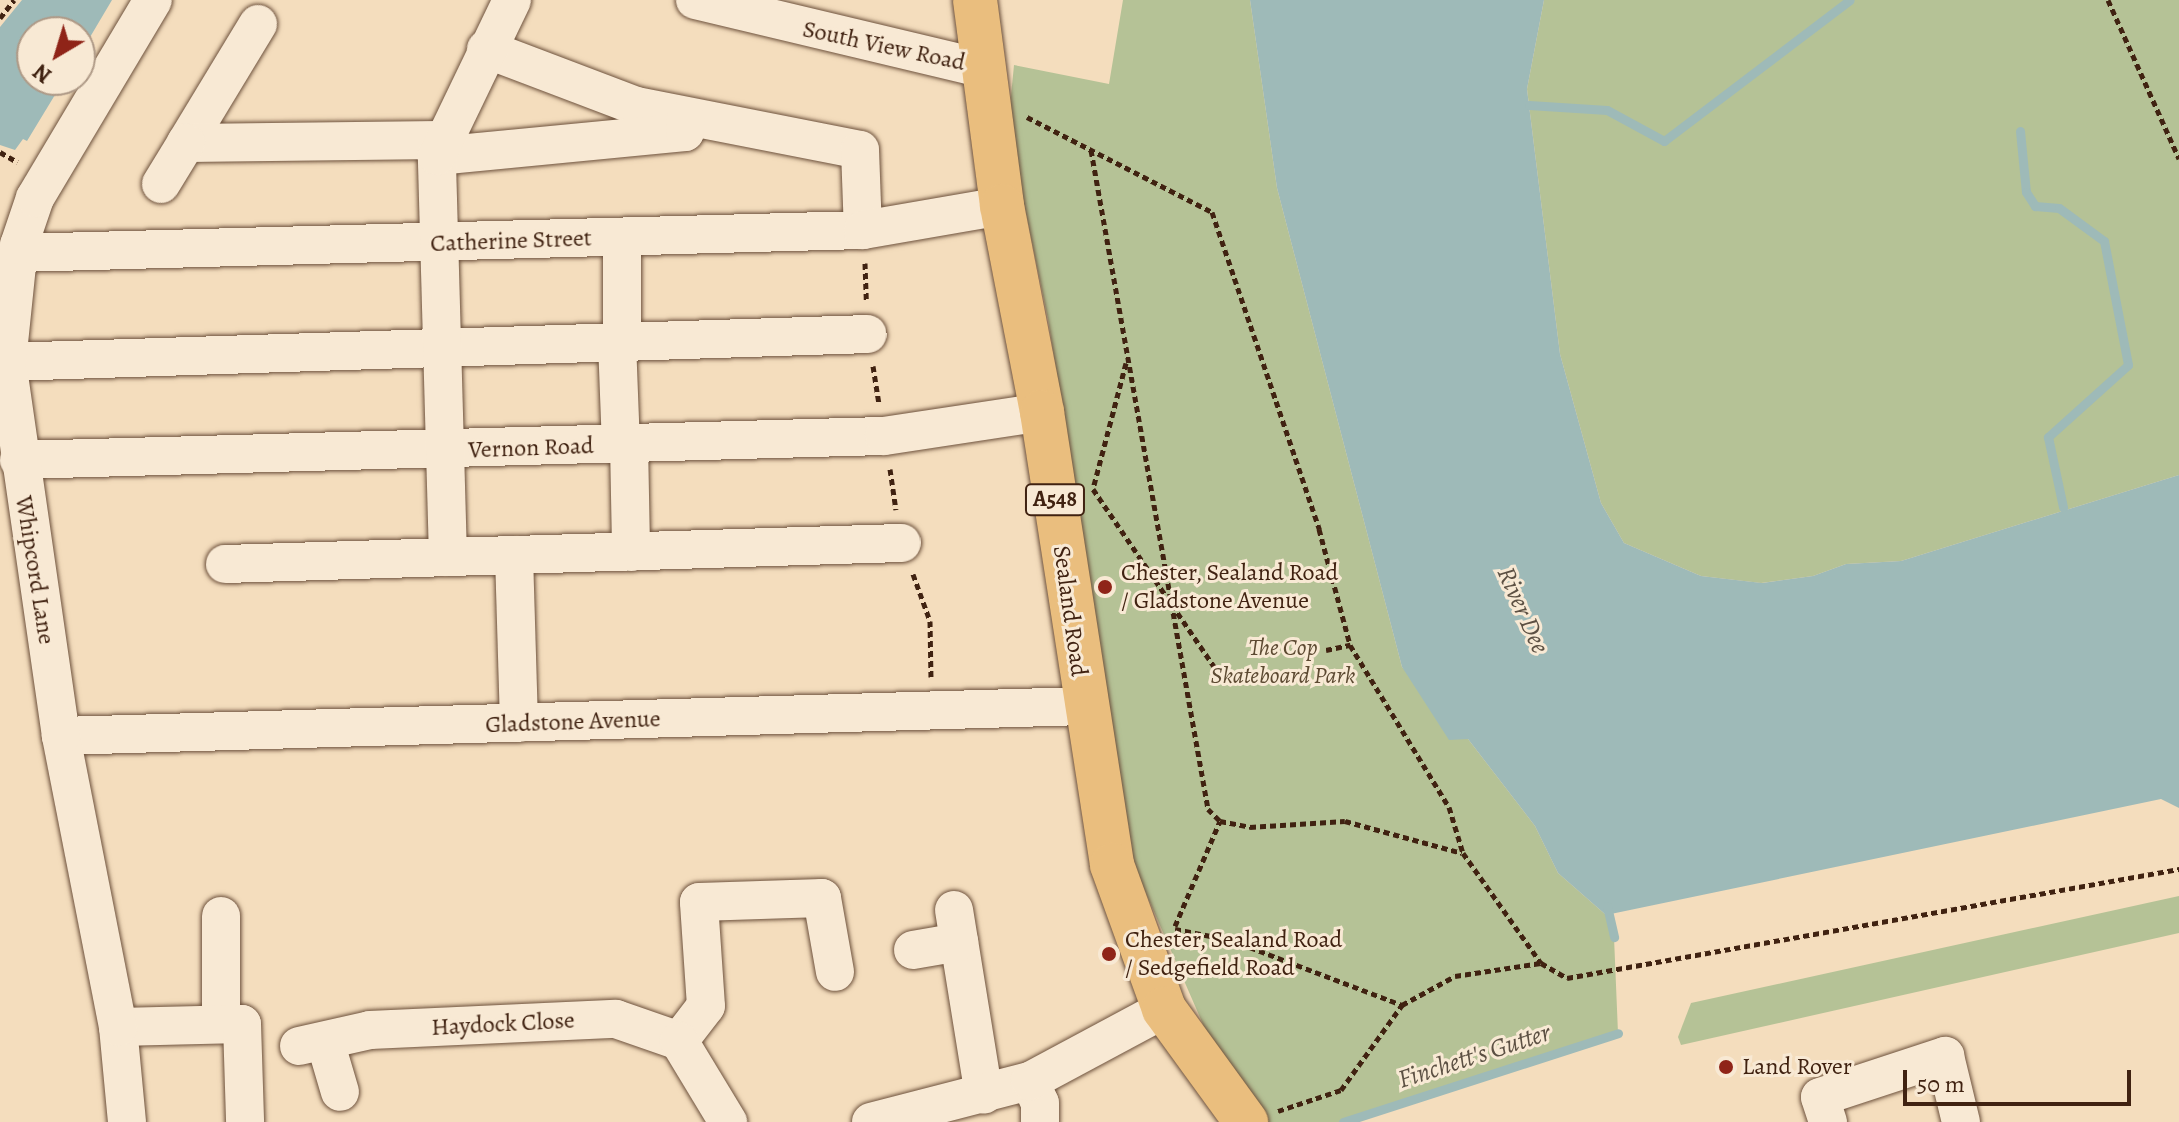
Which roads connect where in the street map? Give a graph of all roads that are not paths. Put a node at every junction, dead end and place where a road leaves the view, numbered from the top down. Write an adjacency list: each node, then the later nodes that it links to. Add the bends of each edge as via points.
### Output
1 (153, 0): 16 (street, Whipcord Lane, via 35,198)
2 (512, 0): 6 (street)
3 (695, 0): 7 (street, South View Road)
4 (975, 0): 7 (main road, A548)
5 (258, 24): 9 (street)
6 (486, 49): 8 (street, via 636,106); 10 (street)
7 (981, 68): 12 (main road, Sealand Road / A548)
8 (686, 116): 10 (street, via 685,132); 13 (street, via 860,150)
9 (186, 143): 10 (street); 11 (street)
10 (439, 148): 15 (street)
11 (161, 184)
12 (1002, 206): 13 (street, Catherine Street); 21 (main road, Sealand Road / A548)
13 (863, 230): 14 (street, Catherine Street)
14 (622, 237): 15 (street, Catherine Street); 18 (street)
15 (439, 243): 16 (street, Catherine Street); 19 (street)
16 (12, 254): 20 (street, Whipcord Lane)
17 (868, 334): 18 (street)
18 (620, 342): 19 (street); 22 (street)
19 (443, 349): 20 (street); 23 (street)
20 (7, 362): 24 (street, Whipcord Lane)
21 (1042, 412): 22 (street, Vernon Road, via 884,436); 30 (main road, Sealand Road / A548)
22 (625, 444): 23 (street, Vernon Road); 26 (street)
23 (444, 451): 24 (street, Vernon Road); 28 (street)
24 (19, 460): 32 (street, Whipcord Lane)
25 (902, 543): 26 (street)
26 (631, 552): 27 (street)
27 (514, 555): 28 (street); 31 (street)
28 (448, 557): 29 (street)
29 (225, 564)
30 (1084, 706): 31 (street, Gladstone Avenue); 36 (main road, Sealand Road / A548, via 1112,865 1154,930)
31 (519, 723): 32 (street, Gladstone Avenue)
32 (61, 736): 38 (street, Whipcord Lane)
33 (221, 916): 37 (street)
34 (913, 950): 42 (street, via 956,926)
35 (835, 972): 39 (street, via 822,898 699,902 706,1006)
36 (1164, 1009): 40 (street); 48 (main road, Sealand Road / A548)
37 (221, 1023): 38 (street); 44 (street, via 242,1024)
38 (118, 1027): 43 (street, Whipcord Lane)
39 (690, 1028): 41 (street, Haydock Close, via 616,1019 370,1030 312,1044); 45 (street)
40 (1030, 1081): 42 (street); 47 (street, via 1040,1103)
41 (340, 1092)
42 (984, 1095): 46 (street)
43 (127, 1122)
44 (245, 1122)
45 (728, 1122)
46 (871, 1122)
47 (1040, 1122)
48 (1246, 1122)
49 (1828, 1122): 50 (street, via 1820,1097 1945,1056)
50 (1961, 1122)

